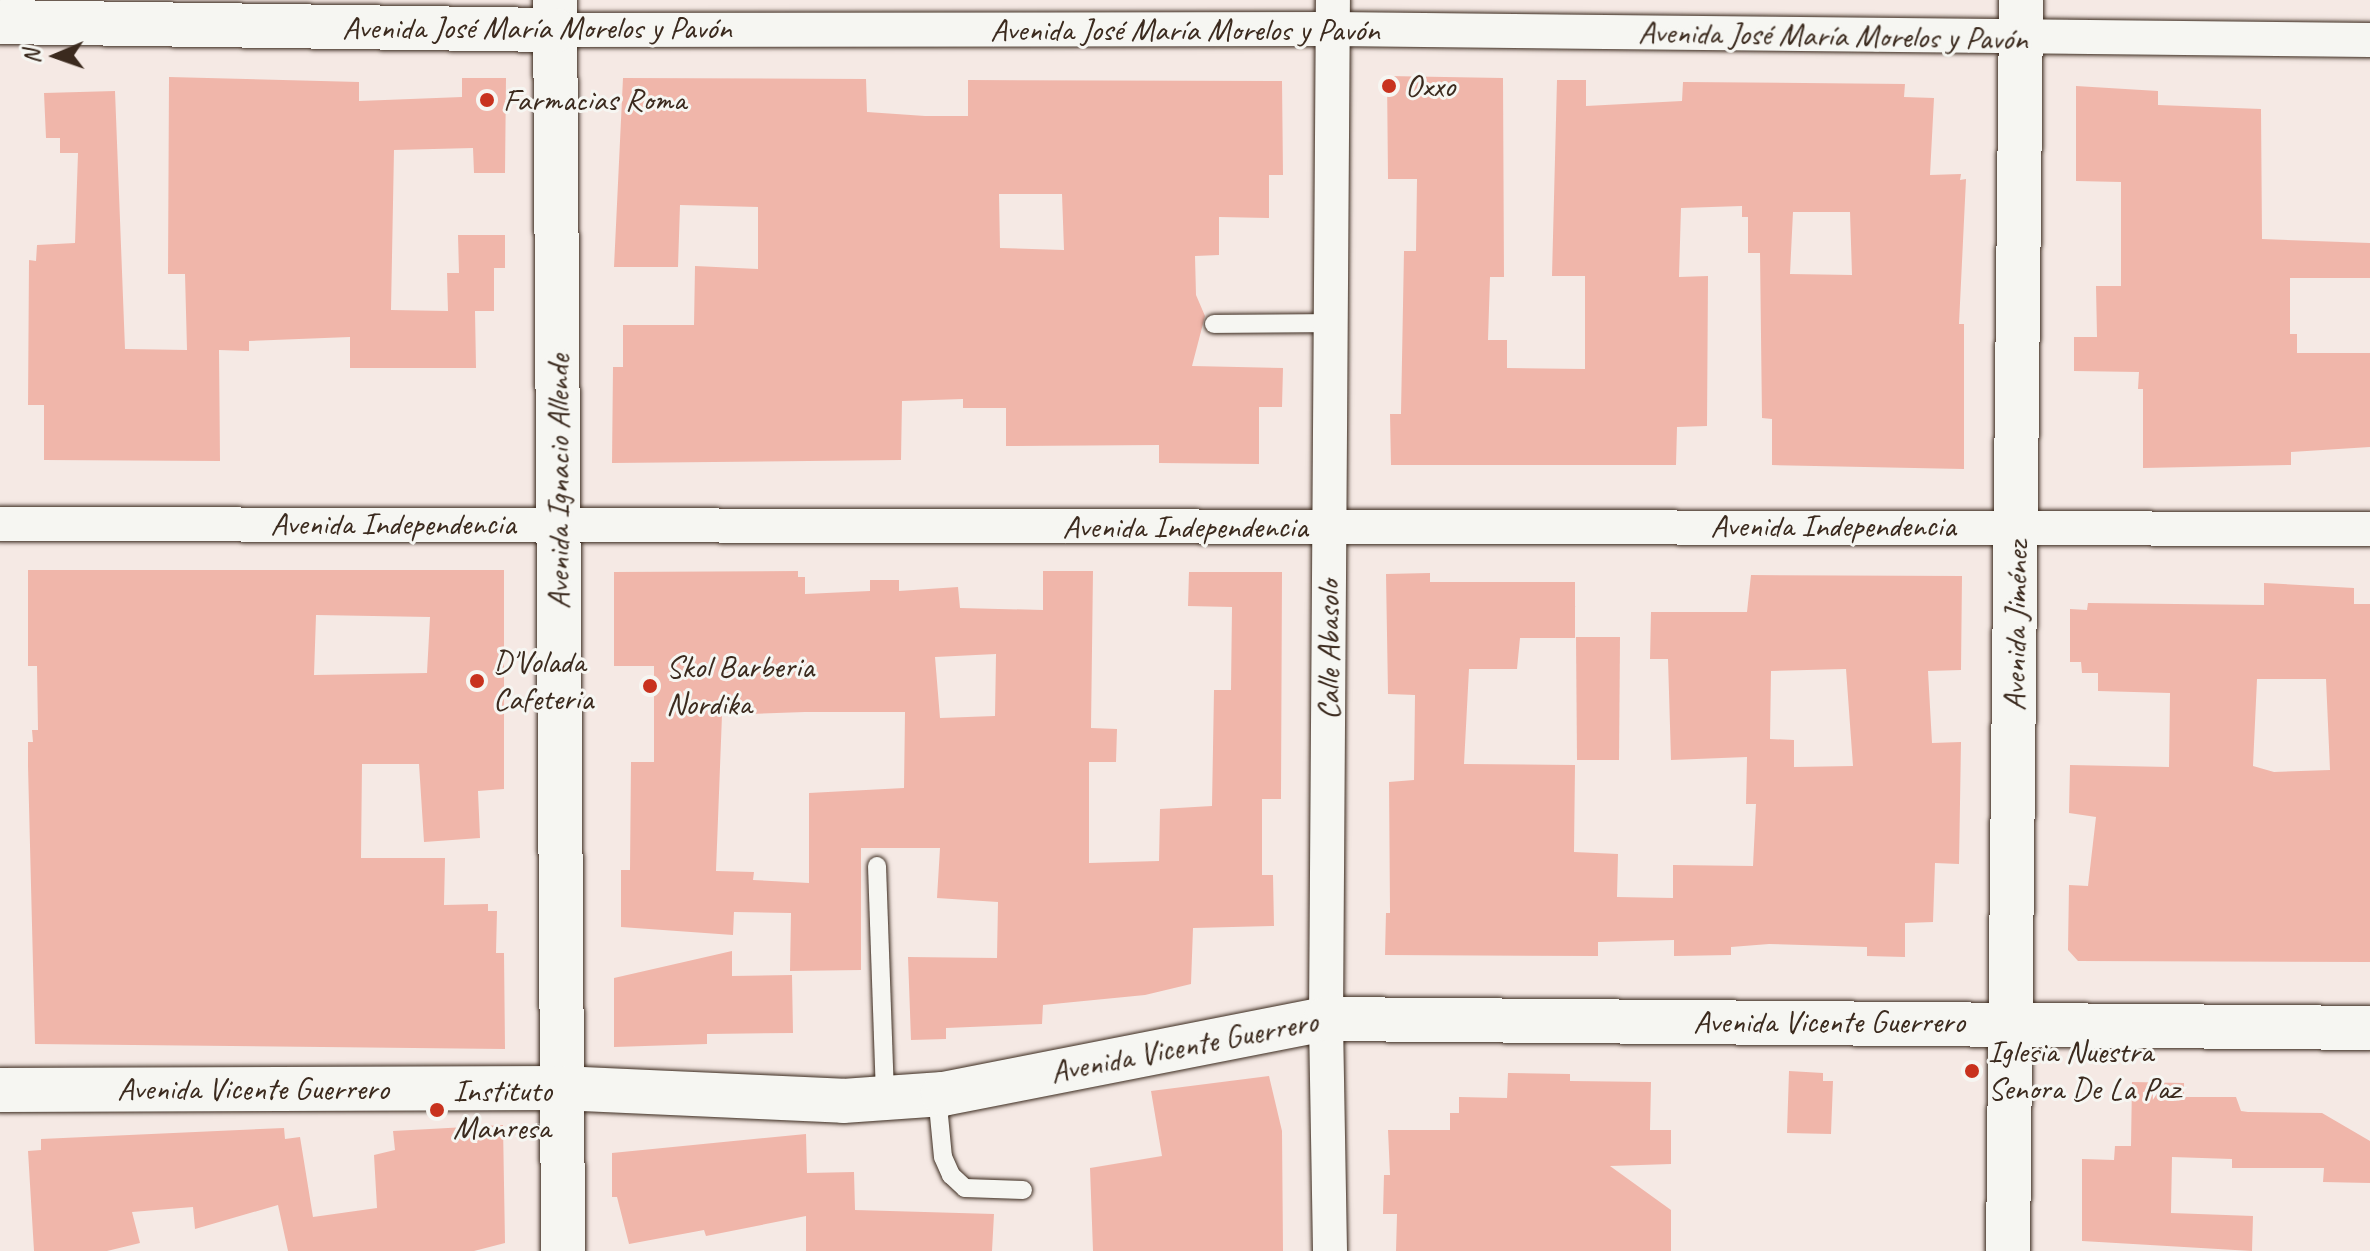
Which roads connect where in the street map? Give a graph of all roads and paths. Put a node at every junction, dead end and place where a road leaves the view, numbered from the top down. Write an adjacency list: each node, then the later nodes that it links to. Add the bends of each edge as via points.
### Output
1 (1333, 14): 2 (street, Avenida José María Morelos y Pavón); 3 (street, Avenida José María Morelos y Pavón); 6 (street, Calle Abasolo)
2 (555, 15): 4 (street, Avenida José María Morelos y Pavón); 9 (street, Avenida Ignacio Allende)
3 (2021, 20): 5 (street, Avenida José María Morelos y Pavón); 10 (street, Avenida Jiménez)
4 (0, 22)
5 (2370, 40)
6 (1332, 323): 7 (lane); 11 (street, Calle Abasolo)
7 (1214, 324)
8 (0, 524): 9 (street, Avenida Independencia)
9 (559, 524): 11 (street, Avenida Independencia); 17 (street, Avenida Ignacio Allende)
10 (2018, 525): 11 (street, Avenida Independencia); 12 (street, Avenida Independencia); 15 (street, Avenida Jiménez)
11 (1330, 528): 14 (street, Calle Abasolo)
12 (2370, 529)
13 (877, 866): 20 (lane)
14 (1326, 1019): 15 (street, Avenida Vicente Guerrero); 19 (street, Avenida Vicente Guerrero); 23 (street, Calle Abasolo)
15 (2011, 1023): 16 (street, Avenida Vicente Guerrero); 24 (street, Avenida Jiménez)
16 (2370, 1028)
17 (560, 1088): 18 (street, Avenida Vicente Guerrero); 20 (street, Avenida Vicente Guerrero); 22 (street, Avenida Ignacio Allende)
18 (0, 1090)
19 (937, 1095): 20 (street, Avenida Vicente Guerrero); 21 (lane, via 943,1157 951,1175 965,1188)
20 (885, 1098)
21 (1023, 1190)
22 (563, 1251)
23 (1330, 1251)
24 (2008, 1251)

